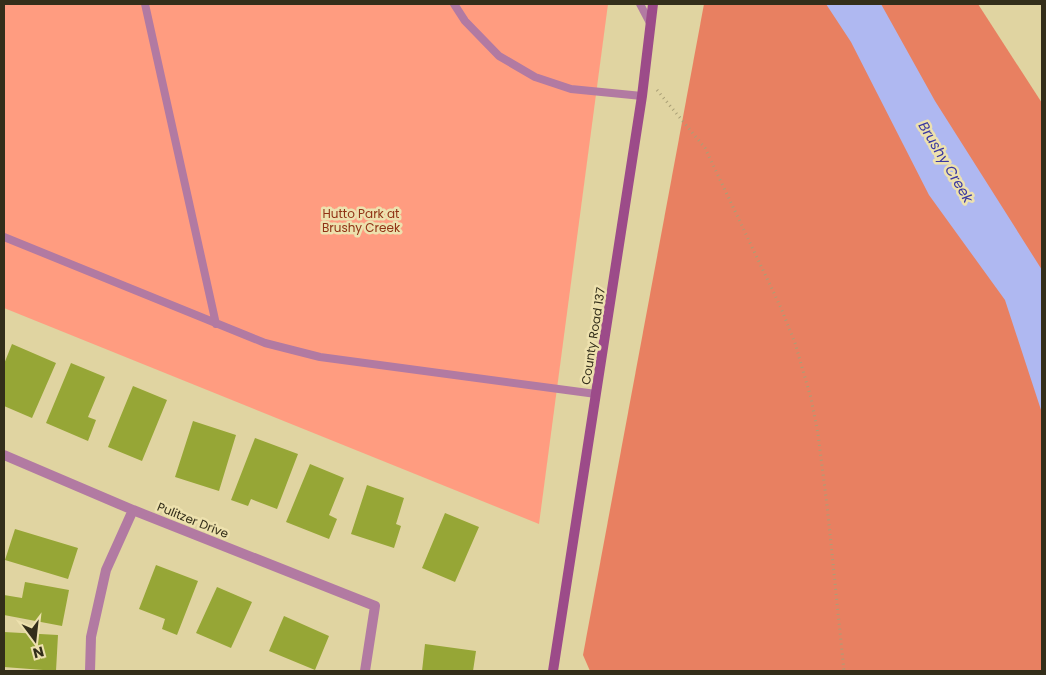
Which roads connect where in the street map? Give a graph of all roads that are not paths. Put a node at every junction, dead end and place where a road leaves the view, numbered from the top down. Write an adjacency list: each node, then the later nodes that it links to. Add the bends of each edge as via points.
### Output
1 (145, 4): 8 (lane)
2 (454, 4): 6 (lane, via 465,21 499,56 535,78 571,89)
3 (640, 4): 5 (lane)
4 (653, 4): 5 (street, County Road 137)
5 (650, 23): 6 (street, County Road 137)
6 (642, 96): 9 (street, County Road 137)
7 (4, 237): 8 (lane)
8 (216, 324): 9 (lane, via 265,343 320,357)
9 (596, 394): 14 (street, County Road 137)
10 (4, 455): 11 (street, Pulitzer Drive)
11 (133, 510): 12 (street, via 106,570 91,637); 13 (street, Pulitzer Drive, via 374,606)
12 (90, 671)
13 (365, 671)
14 (553, 671)

